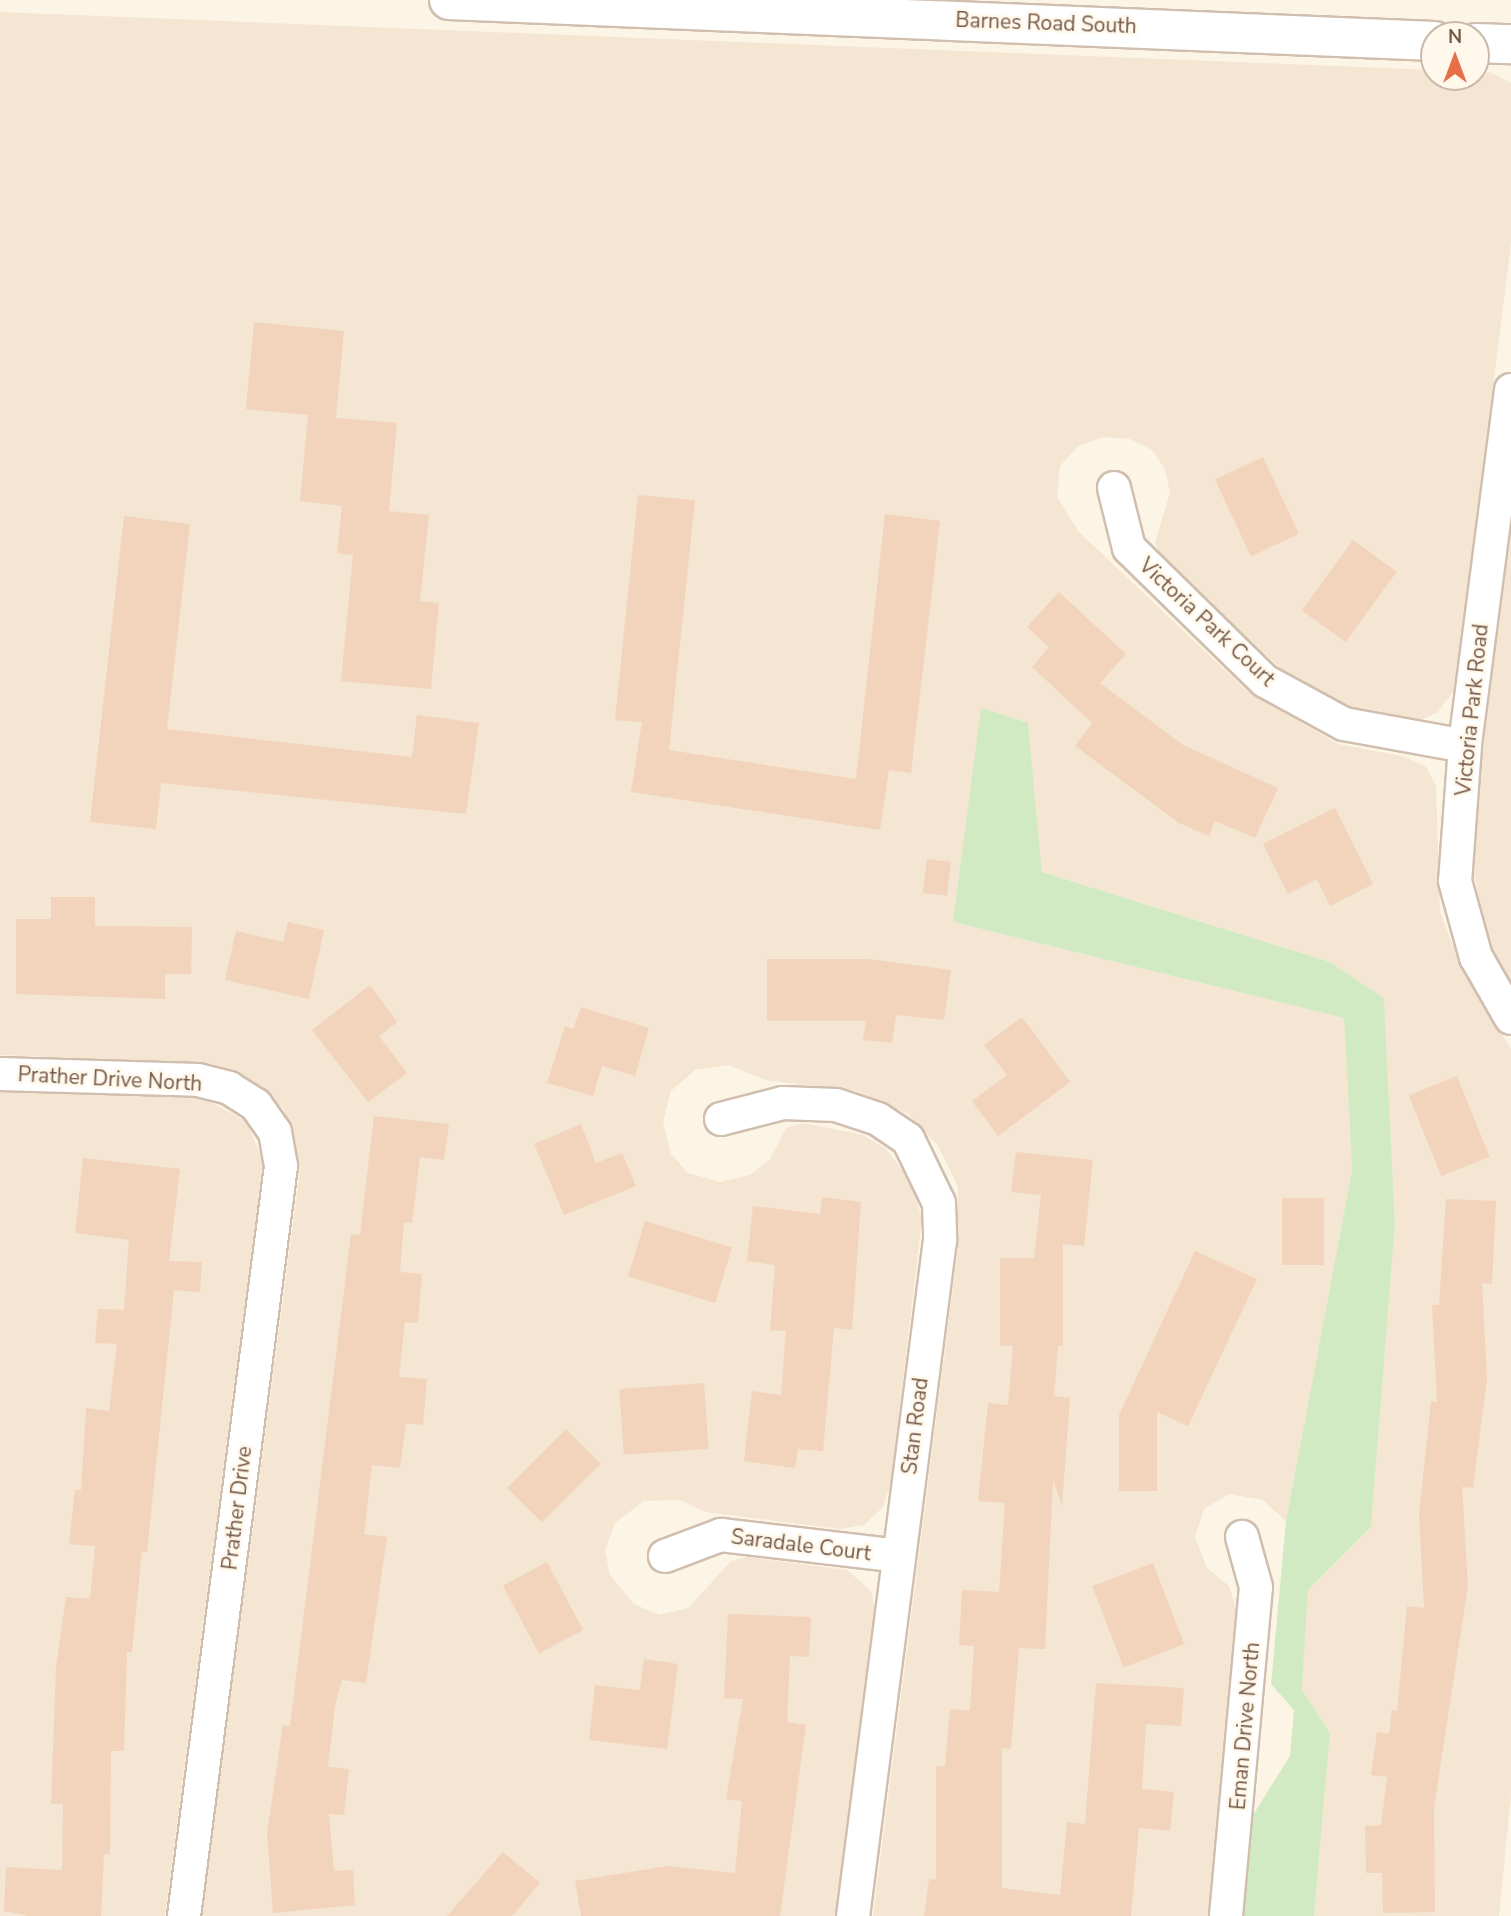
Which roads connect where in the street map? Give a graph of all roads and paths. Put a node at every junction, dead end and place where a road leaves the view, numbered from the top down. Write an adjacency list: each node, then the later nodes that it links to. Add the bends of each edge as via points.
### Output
1 (449, 0): 2 (street, Barnes Road South)
2 (1101, 13): 3 (street, Barnes Road South)
3 (1420, 40)
4 (1490, 43): 5 (street)
5 (1511, 44)
6 (1511, 390): 8 (street, Victoria Park Road)
7 (1114, 488): 8 (street, Victoria Park Court, via 1129,548 1265,681 1343,724)
8 (1465, 746): 9 (street, Victoria Park Road, via 1455,881 1476,957)
9 (1511, 1018)
10 (0, 1074): 11 (street, Prather Drive North, via 198,1080 229,1088)
11 (256, 1105): 16 (street, Prather Drive, via 275,1132 281,1166)
12 (721, 1119): 15 (street, Stan Road, via 783,1103 836,1105 878,1119 908,1139 926,1167 939,1202 940,1240)
13 (1242, 1537): 18 (street, Eman Drive North, via 1256,1587)
14 (665, 1556): 15 (street, Saradale Court, via 721,1535)
15 (899, 1556): 17 (street, Stan Road)
16 (184, 1916)
17 (853, 1916)
18 (1226, 1916)

